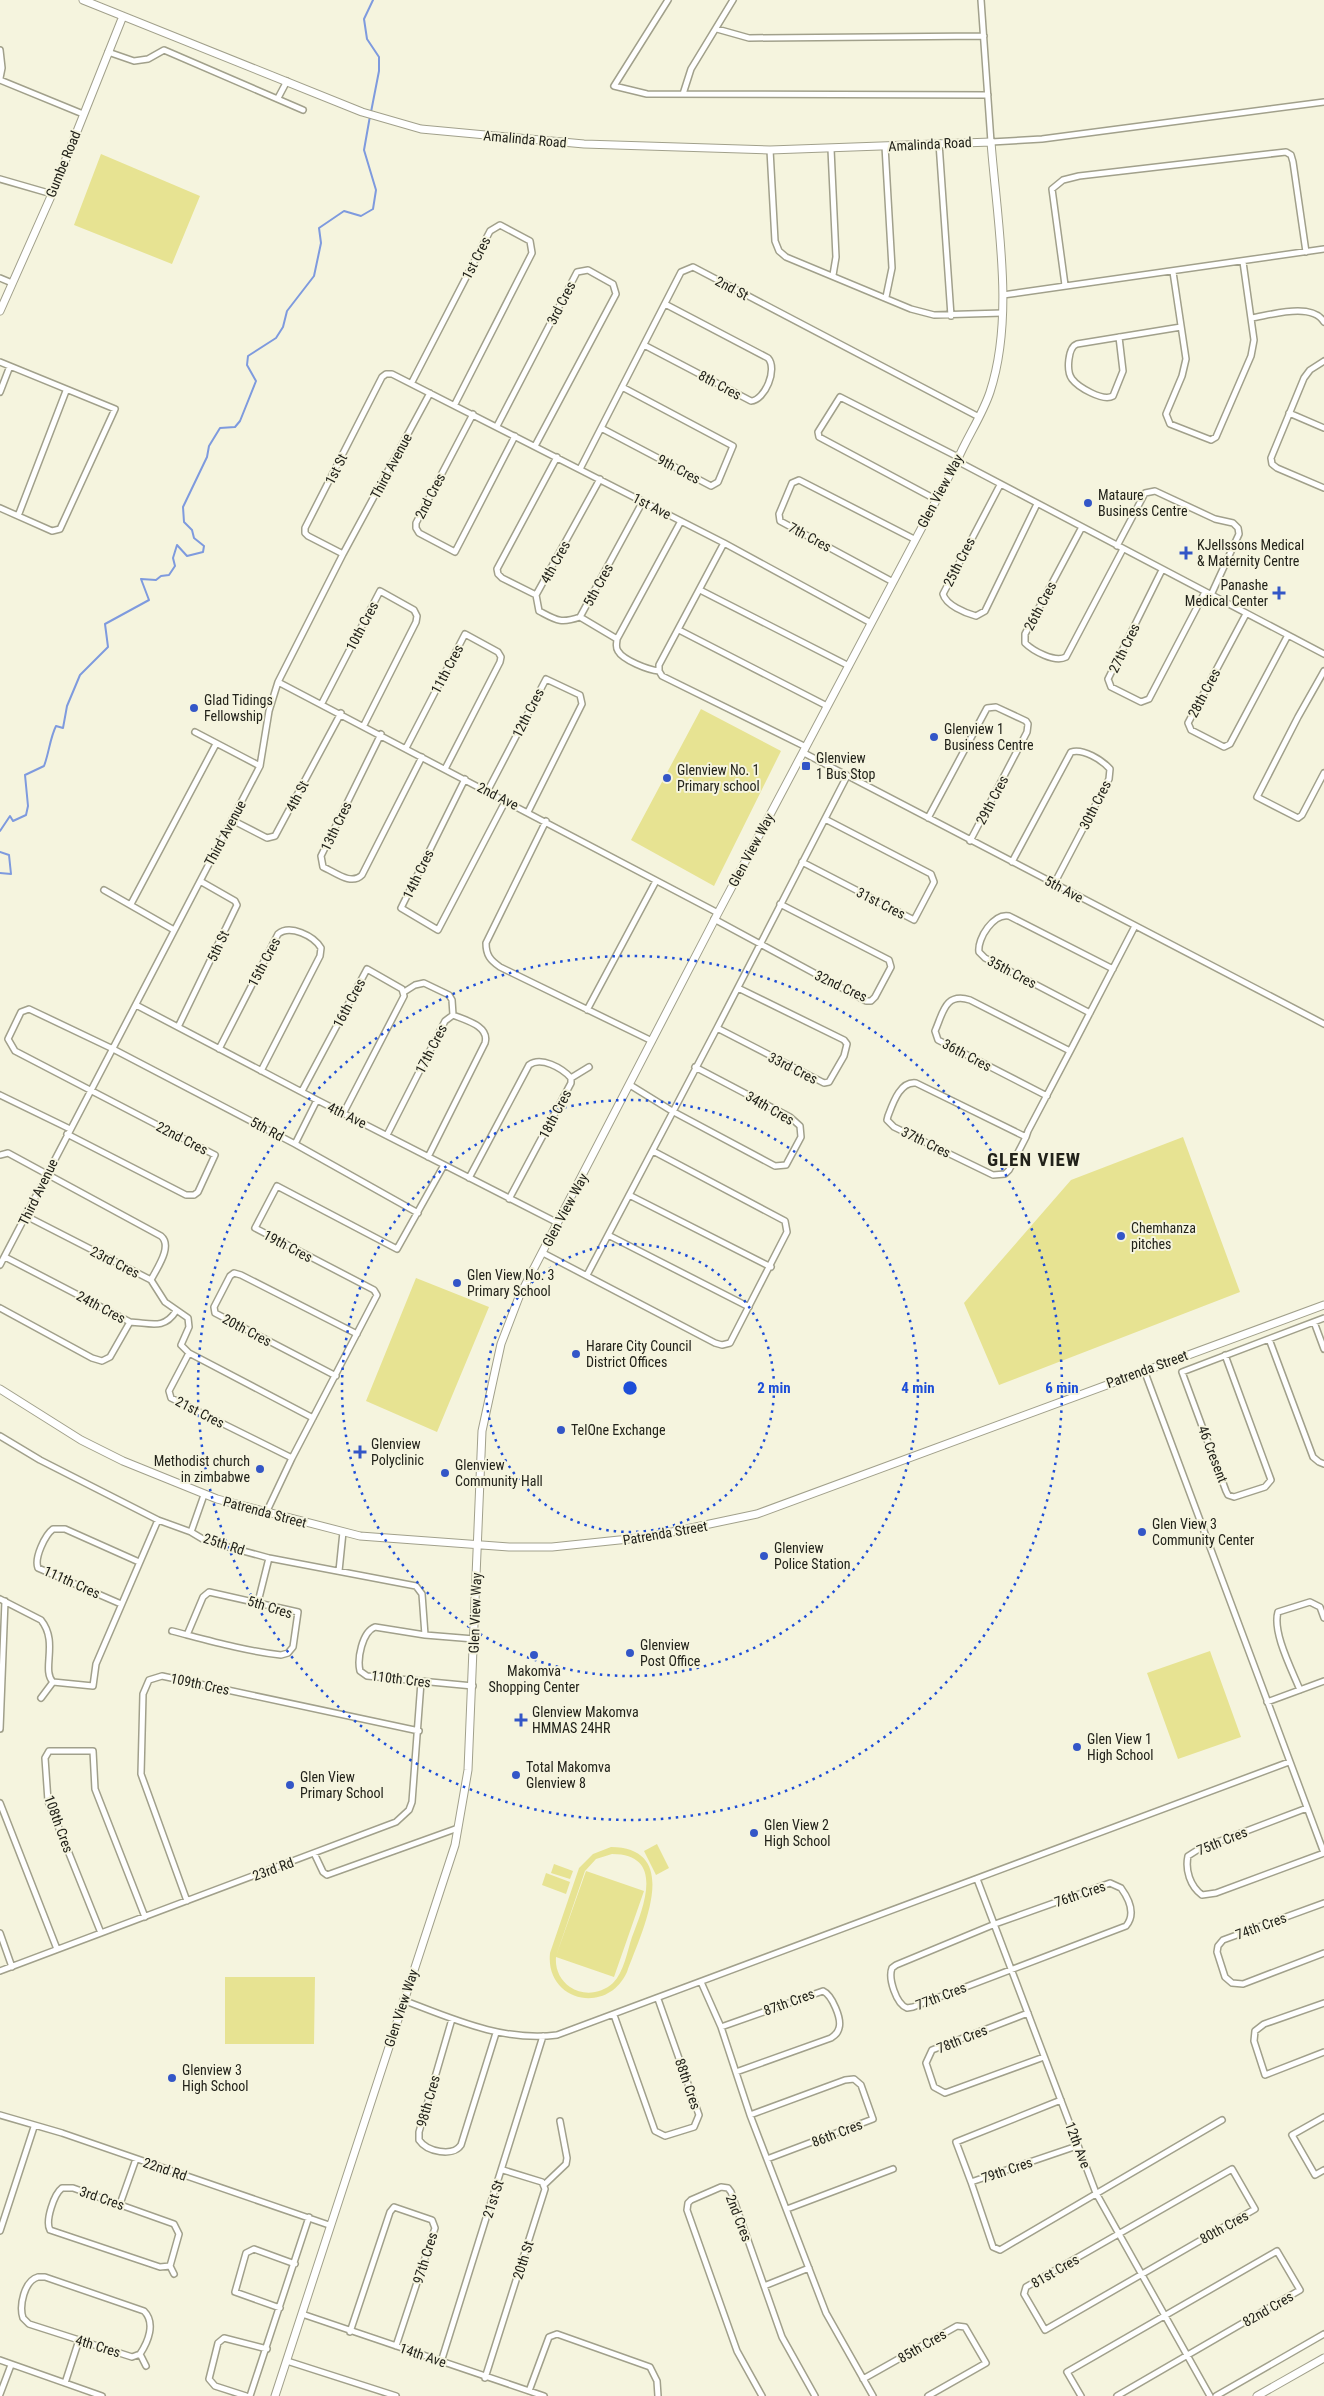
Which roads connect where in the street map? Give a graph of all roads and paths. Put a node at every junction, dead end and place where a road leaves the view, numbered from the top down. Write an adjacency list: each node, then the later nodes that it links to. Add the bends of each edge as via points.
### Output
1 (83, 0): 5 (street, Amalinda Road)
2 (668, 0): 12 (street, via 614,86 647,94)
3 (733, 0): 6 (street)
4 (981, 0): 7 (street)
5 (123, 16): 9 (street, Gumbe Road); 11 (street, Amalinda Road)
6 (717, 29): 7 (street, via 749,38); 12 (street, via 691,69)
7 (984, 36): 13 (street)
8 (0, 50): 10 (street)
9 (108, 52): 14 (street, via 134,61 148,59 164,50); 17 (street, Gumbe Road)
10 (0, 79): 17 (street)
11 (287, 80): 14 (street); 22 (street, Amalinda Road, via 362,112 421,129 584,144)
12 (682, 94): 13 (street)
13 (988, 95): 18 (street)
14 (278, 98): 16 (street)
15 (1324, 102): 18 (street, via 1042,139)
16 (303, 110)
17 (83, 114): 24 (street, Gumbe Road)
18 (991, 142): 19 (street, Amalinda Road); 33 (street, Glen View Way)
19 (939, 143): 20 (street, Amalinda Road); 38 (street)
20 (885, 146): 21 (street, Amalinda Road); 34 (street, via 892,268)
21 (831, 149): 22 (street, Amalinda Road); 29 (street, via 836,257)
22 (770, 150): 29 (street, via 775,241 779,250 786,257)
23 (0, 179): 24 (street)
24 (52, 194): 31 (street, Gumbe Road)
25 (1324, 249): 26 (street)
26 (1306, 252): 27 (street); 32 (street, via 1293,162 1286,152 1079,176 1063,180 1052,188)
27 (1242, 262): 28 (street); 39 (street)
28 (1173, 272): 32 (street); 41 (street)
29 (833, 275): 34 (street)
30 (0, 278): 31 (street)
31 (12, 283): 36 (street, Gumbe Road)
32 (1065, 285): 33 (street)
33 (1003, 295): 37 (street, Glen View Way)
34 (886, 297): 38 (street, via 934,316)
35 (664, 304): 43 (street, 2nd St); 43 (street, 8th Cres, via 768,358 773,363 773,370 760,396 750,401); 56 (street, 2nd St, via 681,272 693,267)
36 (0, 311)
37 (1003, 313): 38 (street); 56 (street, Glen View Way, via 998,362)
38 (951, 316)
39 (1252, 318): 40 (street, via 1306,310 1315,312); 41 (street, via 1254,340 1251,356 1216,438 1211,440 1204,440 1170,424 1167,419 1166,414 1186,367)
40 (1324, 322)
41 (1181, 328): 42 (street)
42 (1119, 337): 42 (street, via 1072,346 1072,380 1106,398 1113,396 1123,371)
43 (644, 344): 49 (street, 2nd St)
44 (1324, 361): 54 (street, via 1304,378)
45 (0, 362): 46 (street)
46 (10, 366): 50 (street); 51 (street)
47 (392, 374): 48 (street, 1st Ave); 79 (street, 1st St, via 382,377 305,528 308,536)
48 (412, 382): 52 (street, 1st Ave); 53 (street, 1st Cres, via 490,230 500,225 530,241 532,252)
49 (622, 387): 58 (street, 2nd St); 58 (street, 9th Cres, via 733,446 718,482 710,486)
50 (66, 391): 72 (street); 72 (street, via 115,409 60,529 52,531)
51 (0, 392)
52 (430, 393): 53 (street, 1st Ave); 79 (street, Third Avenue)
53 (455, 404): 55 (street, 1st Ave)
54 (1289, 413): 59 (street); 67 (street, via 1272,454 1272,464)
55 (473, 414): 57 (street, 1st Ave); 60 (street, 2nd Cres, via 416,522 419,533 455,552)
56 (979, 417): 63 (street, Glen View Way)
57 (497, 426): 60 (street, 1st Ave); 61 (street, 3rd Cres, via 577,272 588,270 613,284 616,294)
58 (601, 428): 64 (street, 2nd St)
59 (1324, 428)
60 (515, 436): 61 (street, 1st Ave)
61 (535, 446): 62 (street, 1st Ave)
62 (557, 457): 64 (street, 1st Ave); 84 (street, 4th Cres, via 497,569 502,578)
63 (958, 459): 66 (street); 68 (street, Glen View Way); 68 (street, via 843,398 837,398 818,437)
64 (580, 469): 65 (street, 1st Ave)
65 (600, 479): 69 (street, 1st Ave); 84 (street, 4th Cres)
66 (1000, 485): 70 (street); 70 (street, 25th Cres, via 943,594 947,601 971,614 976,616 985,611)
67 (1324, 488)
68 (935, 499): 75 (street, Glen View Way)
69 (643, 501): 73 (street, 1st Ave); 87 (street, 5th Cres)
70 (1037, 504): 74 (street)
71 (0, 508): 72 (street)
72 (18, 516)
73 (680, 521): 76 (street, 1st Ave); 91 (street)
74 (1082, 528): 77 (street); 78 (street, 26th Cres, via 1025,634 1025,643 1031,648 1055,660 1066,657)
75 (914, 539): 81 (street, Glen View Way); 81 (street, 7th Cres, via 799,480 792,482 779,514 780,521)
76 (724, 543): 82 (street); 88 (street, 1st Ave)
77 (1117, 546): 78 (street); 85 (street, via 1145,493 1150,491 1215,519 1233,523 1239,534)
78 (1123, 549): 80 (street)
79 (343, 554): 96 (street, Third Avenue)
80 (1162, 570): 83 (street); 83 (street, 27th Cres, via 1108,679 1111,687 1141,702 1149,699)
81 (893, 582): 88 (street, Glen View Way)
82 (700, 590): 89 (street); 93 (street)
83 (1205, 592): 85 (street)
84 (536, 595): 87 (street, via 539,611 560,622)
85 (1211, 595): 86 (street)
86 (1246, 614): 90 (street); 90 (street, 28th Cres, via 1188,723 1191,730 1209,741 1224,747 1230,744)
87 (580, 617): 91 (street, 5th Cres)
88 (871, 623): 93 (street, Glen View Way)
89 (679, 630): 95 (street, via 659,665); 98 (street)
90 (1288, 635): 92 (street)
91 (617, 639): 95 (street, 5th Ave, via 618,653)
92 (1324, 654)
93 (849, 666): 98 (street, Glen View Way)
94 (1324, 671): 109 (street, via 1257,797 1298,818)
95 (660, 674): 105 (street, 5th Ave)
96 (278, 682): 97 (street, 2nd Ave); 107 (street, Third Avenue, via 269,711)
97 (322, 703): 99 (street, 2nd Ave); 100 (street, 10th Cres, via 380,591 414,610 417,616)
98 (827, 706): 105 (street, Glen View Way)
99 (341, 713): 100 (street, 2nd Ave); 117 (street, 4th St, via 275,836 267,838)
100 (364, 725): 102 (street, 2nd Ave)
101 (195, 732): 103 (street)
102 (381, 734): 104 (street, 2nd Ave); 106 (street, 13th Cres, via 321,856 323,866 351,881 362,875)
103 (216, 744): 107 (street); 126 (street)
104 (406, 748): 106 (street, 2nd Ave); 108 (street, 11th Cres, via 465,634 501,656)
105 (805, 750): 110 (street, 5th Ave); 128 (street, Glen View Way)
106 (422, 757): 108 (street, 2nd Ave)
107 (260, 766): 117 (street, Third Avenue)
108 (445, 769): 111 (street, 2nd Ave)
109 (1324, 773)
110 (846, 776): 115 (street, 5th Ave); 116 (street)
111 (464, 779): 112 (street, 2nd Ave); 113 (street, 14th Cres, via 401,908 438,930)
112 (488, 790): 113 (street, 2nd Ave); 114 (street, 12th Cres, via 546,678 580,695 582,704)
113 (506, 800): 114 (street, 2nd Ave)
114 (528, 812): 118 (street, 2nd Ave)
115 (928, 818): 119 (street, 5th Ave); 119 (street, 29th Cres, via 987,708 996,707 1026,721 1027,732)
116 (825, 819): 120 (street); 120 (street, 31st Cres, via 931,874 934,882 914,920)
117 (232, 820): 122 (street, Third Avenue)
118 (546, 821): 123 (street, 2nd Ave); 136 (street, via 486,943 486,952 500,967)
119 (970, 841): 121 (street, 5th Ave)
120 (802, 862): 127 (street)
121 (1012, 862): 124 (street, 5th Ave); 124 (street, 30th Cres, via 1071,752 1079,751 1104,763 1110,769 1109,778)
122 (200, 881): 130 (street, Third Avenue); 140 (street, 5th St, via 235,901 237,908)
123 (656, 881): 128 (street, 2nd Ave); 136 (street)
124 (1054, 884): 129 (street, 5th Ave)
125 (104, 890): 126 (street)
126 (131, 904): 130 (street)
127 (780, 904): 131 (street); 131 (street, 32nd Cres, via 888,960 891,967 875,997 866,1001)
128 (716, 916): 131 (street, 32nd Cres); 142 (street, Glen View Way)
129 (1135, 926): 132 (street); 139 (street, 5th Ave)
130 (174, 930): 135 (street, Third Avenue)
131 (760, 945): 133 (street)
132 (1113, 969): 137 (street); 137 (street, 35th Cres, via 1010,916 994,919 979,944 979,952 985,958)
133 (738, 988): 141 (street); 141 (street, 33rd Cres, via 844,1040 847,1044 844,1056 829,1082 824,1083)
134 (404, 992): 138 (street, via 424,983 449,995); 152 (street, 16th Cres, via 367,969); 157 (street)
135 (136, 1005): 140 (street, 4th Ave); 143 (street, Third Avenue)
136 (587, 1010): 142 (street)
137 (1090, 1012): 145 (street)
138 (453, 1015): 159 (street, 17th Cres, via 444,1021); 164 (street, 17th Cres, via 485,1031 487,1037)
139 (1324, 1024)
140 (178, 1027): 144 (street, 4th Ave)
141 (717, 1028): 147 (street)
142 (652, 1041): 150 (street, Glen View Way)
143 (113, 1049): 151 (street, Third Avenue); 151 (street, 5th Rd, via 37,1012 29,1009 21,1012 8,1039 10,1046); 161 (street, 5th Rd)
144 (219, 1049): 148 (street, 4th Ave); 148 (street, 15th Cres, via 278,934 292,930 315,941 321,948 320,956)
145 (1070, 1051): 154 (street); 154 (street, 36th Cres, via 970,1000 959,997 948,1003 935,1031 938,1040)
146 (590, 1067): 149 (street)
147 (695, 1067): 156 (street); 156 (street, 34th Cres, via 796,1122 800,1126 801,1137 790,1161 786,1165 775,1166)
148 (261, 1071): 152 (street, 4th Ave)
149 (571, 1078): 167 (street, 18th Cres, via 541,1060 529,1065); 169 (street, 18th Cres)
150 (630, 1086): 156 (street, 34th Cres); 172 (street, Glen View Way)
151 (90, 1090): 158 (street, Third Avenue); 158 (street, 22nd Cres, via 215,1155 198,1192 186,1196)
152 (302, 1092): 155 (street, 4th Ave)
153 (0, 1095): 158 (street)
154 (1047, 1096): 160 (street)
155 (317, 1100): 157 (street, 4th Ave); 161 (street)
156 (672, 1111): 162 (street)
157 (343, 1114): 159 (street, 4th Ave)
158 (68, 1132): 166 (street, Third Avenue)
159 (387, 1135): 164 (street, 4th Ave)
160 (1026, 1137): 160 (street, 37th Cres, via 1008,1170 999,1176 894,1127 887,1120 902,1086 916,1082)
161 (295, 1144): 170 (street, 5th Rd)
162 (653, 1151): 168 (street); 177 (street, via 786,1221 787,1232)
163 (0, 1155): 166 (street, 23rd Cres, via 8,1153)
164 (428, 1157): 165 (street, 4th Ave)
165 (444, 1165): 167 (street, 4th Ave); 170 (street)
166 (47, 1173): 171 (street, Third Avenue); 179 (street, 23rd Cres, via 164,1239 166,1249)
167 (469, 1178): 169 (street, 4th Ave)
168 (629, 1195): 173 (street); 177 (street)
169 (510, 1199): 172 (street, 4th Ave)
170 (418, 1213): 187 (street, 19th Cres, via 400,1247 394,1249 277,1186 255,1228 374,1290 376,1296)
171 (26, 1216): 175 (street, Third Avenue); 179 (street, 23rd Cres)
172 (558, 1222): 174 (street, Glen View Way)
173 (608, 1236): 178 (street); 181 (street)
174 (543, 1253): 178 (street); 204 (street, Glen View Way, via 509,1323 493,1374 482,1431)
175 (5, 1257): 176 (street, Third Avenue); 185 (street, 24th Cres)
176 (0, 1265)
177 (770, 1267): 181 (street)
178 (586, 1275): 181 (street, via 722,1346 733,1339)
179 (151, 1280): 183 (street, via 165,1302)
180 (1324, 1305): 192 (street, Patrenda Street)
181 (749, 1307)
182 (0, 1308): 185 (street, 24th Cres, via 98,1361 110,1357)
183 (176, 1311): 185 (street, via 163,1324); 190 (street, via 189,1321 190,1327 180,1345)
184 (1324, 1318): 186 (street)
185 (130, 1322)
186 (1314, 1322): 188 (street); 189 (street)
187 (357, 1334): 193 (street); 193 (street, 20th Cres, via 241,1275 232,1274 214,1307 218,1315)
188 (1269, 1339): 191 (street); 198 (street, via 1313,1457)
189 (1324, 1349)
190 (189, 1354): 195 (street); 197 (street, 21st Cres, via 169,1392 171,1398)
191 (1225, 1355): 191 (street, 46 Cresent, via 1271,1480 1265,1487 1234,1497 1228,1495 1182,1372)
192 (1144, 1370): 204 (street, Patrenda Street, via 757,1514 604,1544 552,1547); 222 (street)
193 (336, 1376): 195 (street)
194 (0, 1389): 199 (street, Patrenda Street, via 98,1448)
195 (314, 1418): 197 (street)
196 (0, 1436): 201 (street, 25th Rd)
197 (292, 1458): 200 (street)
198 (1324, 1464)
199 (204, 1495): 200 (street, Patrenda Street); 202 (street)
200 (266, 1513): 203 (street, Patrenda Street)
201 (158, 1520): 202 (street, 25th Rd); 206 (street)
202 (191, 1532): 205 (street, 25th Rd, via 206,1541)
203 (344, 1532): 204 (street, Patrenda Street, via 376,1538); 207 (street)
204 (477, 1545): 215 (street, Glen View Way)
205 (269, 1558): 207 (street, 25th Rd); 209 (street)
206 (139, 1562): 210 (street); 210 (street, 111th Cres, via 65,1529 53,1529 47,1534 37,1559 38,1568)
207 (339, 1571): 214 (street, 25th Rd, via 419,1587)
208 (2, 1600): 217 (street, via 41,1620 46,1626 51,1645 49,1674); 223 (street)
209 (258, 1602): 213 (street, 5th Cres, via 205,1594); 213 (street, 5th Cres, via 298,1612 293,1647 288,1653 278,1654)
210 (121, 1604): 217 (street, via 94,1670 93,1686)
211 (1324, 1618): 220 (street, via 1320,1607 1310,1602 1278,1612 1277,1631)
212 (172, 1631): 213 (street)
213 (187, 1635)
214 (425, 1636): 215 (street, 110th Cres); 218 (street, 110th Cres, via 370,1629 365,1635 359,1664 360,1671 368,1676)
215 (474, 1639): 219 (street, Glen View Way)
216 (1324, 1681): 220 (street)
217 (54, 1682): 221 (street)
218 (421, 1682): 219 (street, 110th Cres); 224 (street, 23rd Rd)
219 (473, 1686): 228 (street, Glen View Way, via 468,1770)
220 (1300, 1690): 222 (street)
221 (41, 1698)
222 (1267, 1702): 225 (street)
223 (0, 1729)
224 (418, 1731): 229 (street, 23rd Rd, via 414,1792 409,1810 396,1822); 232 (street, 109th Cres, via 162,1676 150,1680 143,1694 141,1774)
225 (1289, 1762): 227 (street); 231 (street)
226 (0, 1803): 238 (street)
227 (1307, 1808): 230 (street); 230 (street, 75th Cres, via 1198,1849 1188,1856 1186,1866 1194,1889 1202,1895 1216,1893)
228 (458, 1828): 229 (street, via 327,1875); 245 (street, Glen View Way)
229 (314, 1853): 232 (street, 23rd Rd)
230 (1324, 1853)
231 (976, 1879): 235 (street, 12th Ave); 243 (street)
232 (187, 1901): 234 (street, 23rd Rd)
233 (1324, 1903): 239 (street, 74th Cres, via 1223,1940 1217,1952 1225,1977 1232,1983 1243,1984)
234 (145, 1917): 237 (street, 23rd Rd); 237 (street, 108th Cres, via 95,1789 93,1751 49,1751 45,1758 48,1801)
235 (994, 1924): 241 (street, 12th Ave); 241 (street, 77th Cres, via 896,1965 890,1977 901,2004 907,2008); 241 (street, 76th Cres, via 1110,1883 1121,1888 1132,1912 1130,1921 1121,1929)
236 (0, 1933): 240 (street)
237 (101, 1933): 238 (street, 23rd Rd)
238 (57, 1949): 240 (street, 23rd Rd)
239 (1324, 1953)
240 (12, 1967): 242 (street, 23rd Rd)
241 (1011, 1970): 247 (street, 12th Ave)
242 (0, 1971)
243 (701, 1982): 244 (street); 250 (street)
244 (658, 1999): 248 (street); 248 (street, 88th Cres, via 699,2115 694,2127 669,2136 655,2131)
245 (403, 2000): 249 (street); 275 (street, Glen View Way)
246 (1324, 2003): 253 (street, via 1264,2024 1256,2031 1254,2041 1265,2074)
247 (1028, 2013): 254 (street, 12th Ave); 254 (street, 78th Cres, via 932,2050 926,2063 934,2087 945,2093)
248 (614, 2015): 252 (street)
249 (452, 2018): 251 (street); 251 (street, 98th Cres, via 418,2132 419,2140 426,2146 449,2153 458,2150)
250 (721, 2027): 255 (street); 255 (street, 87th Cres, via 823,1991 831,1998 840,2024 831,2038)
251 (496, 2033): 252 (street)
252 (543, 2036): 267 (street, 21st St)
253 (1324, 2052)
254 (1044, 2057): 256 (street, 12th Ave)
255 (736, 2072): 258 (street)
256 (1061, 2100): 263 (street, 12th Ave); 269 (street, 79th Cres, via 956,2142)
257 (0, 2115): 262 (street, 22nd Rd)
258 (750, 2116): 265 (street); 265 (street, 86th Cres, via 854,2079 861,2085 874,2119)
259 (1324, 2117): 268 (street, via 1292,2135 1315,2175)
260 (1222, 2120): 271 (street)
261 (560, 2121): 270 (street, via 566,2164)
262 (34, 2127): 264 (street, 22nd Rd, via 62,2133); 276 (street)
263 (1077, 2146): 269 (street, 79th Cres); 271 (street, 12th Ave)
264 (136, 2159): 272 (street); 274 (street, 22nd Rd)
265 (766, 2159): 273 (street)
266 (893, 2169): 273 (street)
267 (503, 2170): 270 (street); 297 (street, 21st St)
268 (1324, 2170)
269 (971, 2182): 271 (street, via 993,2247 1000,2250)
270 (545, 2184): 300 (street, 20th St)
271 (1096, 2193): 277 (street, 12th Ave)
272 (120, 2204): 279 (street, 3rd Cres, via 178,2228); 279 (street, 3rd Cres, via 72,2188 62,2188 48,2227 53,2232 151,2264)
273 (787, 2210): 280 (street)
274 (309, 2217): 275 (street, 22nd Rd); 278 (street)
275 (329, 2225): 285 (street, Glen View Way)
276 (0, 2231)
277 (1118, 2234): 281 (street, 12th Ave); 281 (street, 81st Cres, via 1026,2287 1024,2294 1045,2330); 281 (street, 80th Cres, via 1232,2169 1255,2209)
278 (294, 2264): 284 (street); 284 (street, via 254,2249 246,2253 235,2292)
279 (170, 2266): 282 (street)
280 (809, 2268): 283 (street); 301 (street, via 830,2321)
281 (1142, 2273): 286 (street, 12th Ave)
282 (174, 2274)
283 (764, 2286): 312 (street, 2nd Cres, via 728,2188 721,2187 691,2200 687,2210 737,2352); 313 (street, 2nd Cres, via 782,2337)
284 (280, 2308): 291 (street)
285 (302, 2314): 287 (street, 14th Ave); 296 (street, Glen View Way)
286 (1165, 2315): 293 (street, 12th Ave); 293 (street, 82nd Cres, via 1278,2251 1300,2290); 316 (street, via 1067,2372)
287 (350, 2332): 290 (street, 14th Ave); 290 (street, 97th Cres, via 390,2212 401,2208 432,2220 435,2228)
288 (1324, 2334): 319 (street)
289 (79, 2340): 292 (street, 4th Cres, via 132,2357); 292 (street, 4th Cres, via 29,2324 23,2318 21,2305 33,2278 45,2277 144,2311 149,2315 151,2325); 302 (street)
290 (396, 2346): 297 (street, 14th Ave)
291 (266, 2349): 306 (street, via 230,2338 218,2343 209,2379 215,2386); 307 (street)
292 (140, 2354): 299 (street)
293 (1188, 2355): 317 (street); 318 (street, 12th Ave)
294 (1324, 2358): 320 (street)
295 (0, 2360): 298 (street)
296 (287, 2361): 308 (street, Glen View Way); 309 (street)
297 (441, 2362): 300 (street, 14th Ave)
298 (11, 2365): 302 (street); 304 (street)
299 (146, 2366)
300 (485, 2378): 303 (street, 14th Ave)
301 (863, 2379): 314 (street); 315 (street, 85th Cres, via 957,2326 965,2327 986,2363)
302 (65, 2383): 305 (street)
303 (529, 2391): 310 (street, 14th Ave); 311 (street, via 549,2337 557,2334 650,2367 657,2381)
304 (0, 2394)
305 (102, 2396)
306 (246, 2396)
307 (250, 2396)
308 (275, 2396)
309 (396, 2396)
310 (544, 2396)
311 (658, 2396)
312 (762, 2396)
313 (815, 2396)
314 (873, 2396)
315 (928, 2396)
316 (1082, 2396)
317 (1117, 2396)
318 (1210, 2396)
319 (1216, 2396)
320 (1257, 2396)

